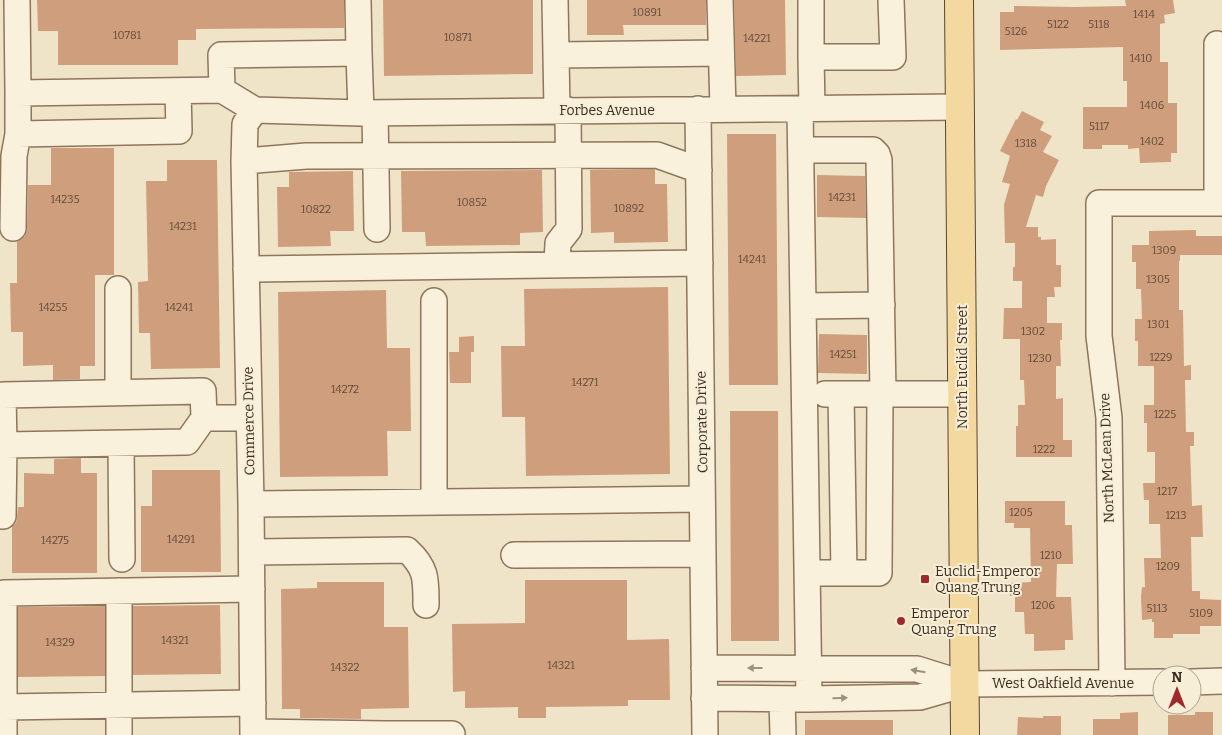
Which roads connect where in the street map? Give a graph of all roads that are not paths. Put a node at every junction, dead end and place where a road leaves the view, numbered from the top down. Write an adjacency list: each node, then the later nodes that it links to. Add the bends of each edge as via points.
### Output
1 (17, 0): 15 (street)
2 (358, 0): 9 (street)
3 (555, 0): 11 (street)
4 (720, 0): 10 (street)
5 (811, 0): 12 (street)
6 (892, 0): 12 (street, via 893,57)
7 (959, 0): 16 (main road, North Euclid Street)
8 (1217, 44): 29 (street)
9 (359, 53): 13 (street, via 221,55); 22 (street)
10 (722, 53): 11 (street); 19 (street)
11 (556, 55): 21 (street)
12 (811, 57): 17 (street)
13 (222, 90): 14 (street); 20 (street)
14 (178, 91): 15 (street); 23 (street, via 179,131)
15 (18, 93): 23 (street)
16 (960, 107): 17 (street, Forbes Avenue); 43 (main road, North Euclid Street)
17 (806, 108): 19 (street, Forbes Avenue); 24 (street)
18 (698, 109): 19 (street, Forbes Avenue); 21 (street, Forbes Avenue); 28 (street, Corporate Drive)
19 (723, 109)
20 (255, 110): 22 (street, Forbes Avenue); 27 (street, Commerce Drive, via 245,124)
21 (562, 110): 22 (street, Forbes Avenue); 25 (street)
22 (368, 113): 26 (street)
23 (18, 134): 30 (street, via 14,156)
24 (801, 150): 37 (street, via 873,150 877,154 880,166); 38 (street)
25 (568, 155): 26 (street); 28 (street, via 657,155); 33 (street, via 569,229 558,243)
26 (375, 156): 27 (street, via 306,156); 31 (street)
27 (244, 161): 34 (street, Commerce Drive)
28 (699, 170): 32 (street, Corporate Drive)
29 (1220, 202): 66 (street, North McLean Drive, via 1099,203 1099,336 1109,418)
30 (13, 228)
31 (377, 229)
32 (700, 263): 33 (street); 48 (street, Corporate Drive)
33 (556, 264): 34 (street)
34 (246, 269): 45 (street, Commerce Drive)
35 (118, 289): 39 (street)
36 (434, 301): 49 (street)
37 (882, 305): 38 (street); 42 (street)
38 (804, 306): 40 (street)
39 (118, 392): 44 (street, via 202,391); 47 (street, via 3,395)
40 (805, 394): 41 (street); 56 (street)
41 (841, 394): 42 (street); 57 (street)
42 (881, 394): 43 (street); 57 (street, via 879,573)
43 (962, 394): 67 (main road, North Euclid Street)
44 (204, 418): 45 (street); 46 (street, via 187,442)
45 (250, 418): 50 (street, Commerce Drive)
46 (121, 444): 47 (street); 55 (street)
47 (4, 445): 51 (street)
48 (702, 499): 49 (street); 53 (street, Corporate Drive)
49 (434, 502): 50 (street)
50 (251, 504): 52 (street, Commerce Drive)
51 (3, 516)
52 (252, 552): 58 (street, Commerce Drive); 60 (street, via 406,550 422,567 426,581)
53 (703, 554): 54 (street); 61 (street, Corporate Drive)
54 (514, 555)
55 (122, 559)
56 (808, 573): 57 (street); 62 (street)
57 (844, 573)
58 (252, 589): 59 (street); 71 (street, Commerce Drive)
59 (119, 591): 72 (street); 73 (street, via 4,593)
60 (426, 605)
61 (704, 668): 62 (street, one-way to 61); 68 (street, Corporate Drive)
62 (808, 669): 67 (street, one-way to 62, via 917,669); 70 (street)
63 (1222, 681): 65 (street)
64 (1152, 682): 66 (street, West Oakfield Avenue)
65 (1202, 682)
66 (1112, 683): 67 (street, West Oakfield Avenue)
67 (964, 684): 70 (street, one-way to 67, via 920,697); 81 (main road, North Euclid Street)
68 (704, 698): 69 (street); 79 (street, Corporate Drive)
69 (782, 699): 70 (street); 80 (street)
70 (809, 699)
71 (253, 703): 72 (street); 74 (street, Commerce Drive)
72 (119, 705): 73 (street); 78 (street)
73 (4, 707): 77 (street)
74 (253, 734): 75 (street)
75 (385, 734): 76 (street)
76 (452, 734)
77 (4, 735)
78 (119, 735)
79 (705, 735)
80 (782, 735)
81 (965, 735)

